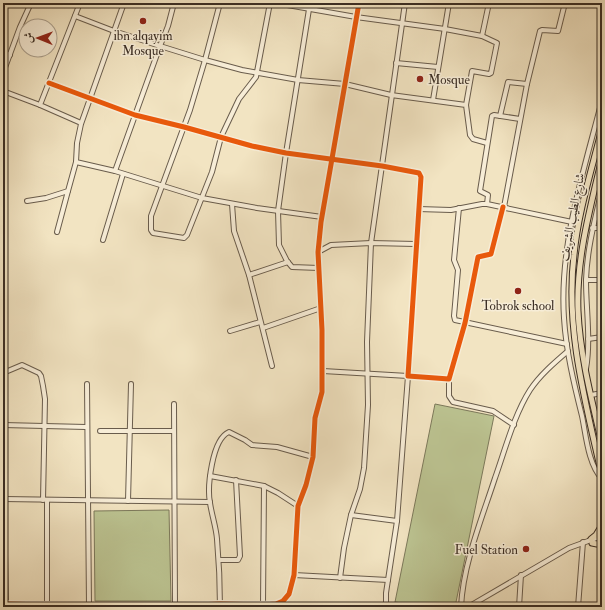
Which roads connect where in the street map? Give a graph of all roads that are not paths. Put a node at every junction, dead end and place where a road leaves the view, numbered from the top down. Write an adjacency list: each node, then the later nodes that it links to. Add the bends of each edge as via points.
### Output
1 (31, 3): 23 (street)
2 (80, 3): 15 (street)
3 (124, 3): 19 (street)
4 (174, 3): 21 (street)
5 (220, 3): 24 (street)
6 (270, 3): 28 (street)
7 (276, 3): 14 (street)
8 (310, 3): 14 (street)
9 (359, 3): 16 (street)
10 (405, 3): 17 (street)
11 (449, 3): 18 (street)
12 (489, 3): 20 (street)
13 (565, 3): 32 (street, via 558,31 540,31)
14 (309, 9): 16 (street); 29 (street)
15 (75, 16): 19 (street); 30 (street)
16 (356, 17): 17 (street); 31 (street)
17 (402, 23): 18 (street); 25 (street)
18 (445, 29): 20 (street); 26 (street)
19 (114, 31): 21 (street); 35 (street)
20 (482, 36): 39 (street, via 497,43 491,73 472,71)
21 (160, 46): 24 (street); 40 (street)
22 (3, 52): 23 (street)
23 (10, 55): 27 (street)
24 (205, 60): 28 (street); 44 (street)
25 (396, 63): 26 (street); 34 (street)
26 (438, 68): 36 (street)
27 (3, 73)
28 (258, 73): 29 (street); 46 (street, via 237,103)
29 (298, 80): 31 (street); 48 (street)
30 (49, 83): 35 (street); 38 (street)
31 (345, 84): 34 (street); 50 (street)
32 (527, 84): 41 (street, via 508,82); 42 (street)
33 (3, 91): 38 (street)
34 (392, 95): 36 (street); 52 (street)
35 (90, 98): 40 (street); 43 (street)
36 (433, 100): 39 (street)
37 (602, 100): 67 (street)
38 (40, 105): 43 (street)
39 (466, 105): 47 (street, via 470,135)
40 (135, 115): 44 (street); 53 (street)
41 (500, 116): 42 (street); 47 (street, via 492,116)
42 (520, 119): 62 (street)
43 (81, 123): 51 (street)
44 (184, 127): 46 (street); 55 (street)
45 (602, 128): 111 (main road, شارع الطيب الشريف, via 577,231 573,256 572,295 576,352)
46 (220, 137): 48 (street); 58 (street, via 212,172)
47 (487, 144): 61 (street, via 480,191 488,195)
48 (286, 152): 50 (street); 65 (street)
49 (602, 158): 90 (main road, شارع الطيب الشريف, via 584,235 580,269 578,311)
50 (332, 159): 52 (street); 66 (street)
51 (76, 162): 53 (street); 57 (street)
52 (382, 166): 64 (street, via 419,173); 72 (street)
53 (115, 171): 54 (street)
54 (123, 174): 55 (street); 71 (street)
55 (162, 186): 58 (street); 58 (street, via 151,217 153,233 185,238)
56 (602, 189): 68 (street)
57 (68, 191): 59 (street); 70 (street)
58 (202, 198): 60 (street)
59 (28, 201)
60 (232, 204): 65 (street); 77 (street, via 234,231)
61 (487, 204): 62 (street); 63 (street)
62 (503, 207): 67 (street); 82 (street, via 491,254 478,257)
63 (459, 208): 64 (street); 82 (street, via 454,260 458,270 454,318)
64 (418, 209): 73 (street)
65 (278, 211): 66 (street); 75 (street, via 279,246)
66 (322, 217): 74 (street)
67 (572, 222): 87 (street, via 564,281 564,318)
68 (592, 228): 69 (street); 78 (street)
69 (602, 228)
70 (57, 232)
71 (103, 240)
72 (371, 242): 73 (street); 74 (street, via 331,245); 93 (street)
73 (416, 244): 94 (street)
74 (318, 252): 76 (street)
75 (288, 262): 76 (street, via 293,267); 77 (street)
76 (319, 268): 80 (street)
77 (249, 274): 81 (street)
78 (586, 280): 79 (street); 86 (street)
79 (602, 280)
80 (321, 308): 83 (street); 91 (street)
81 (260, 322): 83 (street); 84 (street)
82 (465, 323): 87 (street); 95 (street)
83 (263, 328): 89 (street)
84 (230, 331)
85 (602, 337): 86 (street)
86 (588, 339): 90 (street)
87 (568, 344): 88 (street)
88 (568, 351): 102 (street, via 542,374 530,390); 111 (street, via 592,460 597,473)
89 (272, 366)
90 (586, 370): 99 (main road, شارع الطيب الشريف)
91 (323, 371): 93 (street); 109 (street, via 322,392 315,418)
92 (3, 373): 103 (street, via 22,365 41,376 45,399)
93 (367, 374): 94 (street); 121 (street, via 364,468)
94 (408, 376): 95 (street); 122 (street)
95 (449, 379): 102 (street, via 449,396 453,402 493,411)
96 (87, 384): 104 (street)
97 (131, 384): 106 (street)
98 (602, 393): 99 (street)
99 (591, 395): 108 (main road, شارع الطيب الشريف)
100 (174, 404): 107 (street)
101 (3, 425): 103 (street)
102 (514, 425): 143 (street, via 465,573)
103 (44, 426): 104 (street); 115 (street)
104 (86, 427): 116 (street)
105 (100, 430): 106 (street)
106 (130, 431): 107 (street); 117 (street)
107 (174, 431): 118 (street)
108 (602, 444)
109 (314, 457): 110 (street, via 277,447 252,445 226,432 218,443); 120 (street)
110 (210, 476): 112 (street); 119 (street)
111 (602, 477)
112 (236, 480): 113 (street); 130 (street, via 240,556 238,560)
113 (264, 486): 120 (street); 135 (street)
114 (3, 500): 115 (street)
115 (45, 500): 116 (street); 137 (street)
116 (88, 501): 117 (street); 138 (street)
117 (128, 501): 118 (street)
118 (174, 502): 119 (street); 140 (street)
119 (210, 502): 130 (street, via 216,527)
120 (298, 506): 131 (street)
121 (352, 515): 122 (street); 133 (street)
122 (397, 521): 134 (street)
123 (602, 525): 126 (main road)
124 (602, 536): 126 (street)
125 (3, 540): 136 (street)
126 (591, 541): 127 (street); 128 (street); 129 (main road)
127 (584, 542): 132 (street); 146 (street)
128 (602, 542)
129 (602, 545)
130 (219, 560): 141 (street)
131 (294, 575): 133 (street); 135 (street, via 289,594 283,601)
132 (521, 575): 144 (street); 145 (street)
133 (340, 578): 134 (street)
134 (388, 580): 142 (street)
135 (263, 605): 141 (street)
136 (5, 606): 137 (street)
137 (47, 606): 138 (street)
138 (88, 606): 139 (street)
139 (132, 606): 140 (street)
140 (175, 606): 141 (street)
141 (220, 606)
142 (386, 607)
143 (460, 607)
144 (468, 607)
145 (519, 607)
146 (578, 607)

